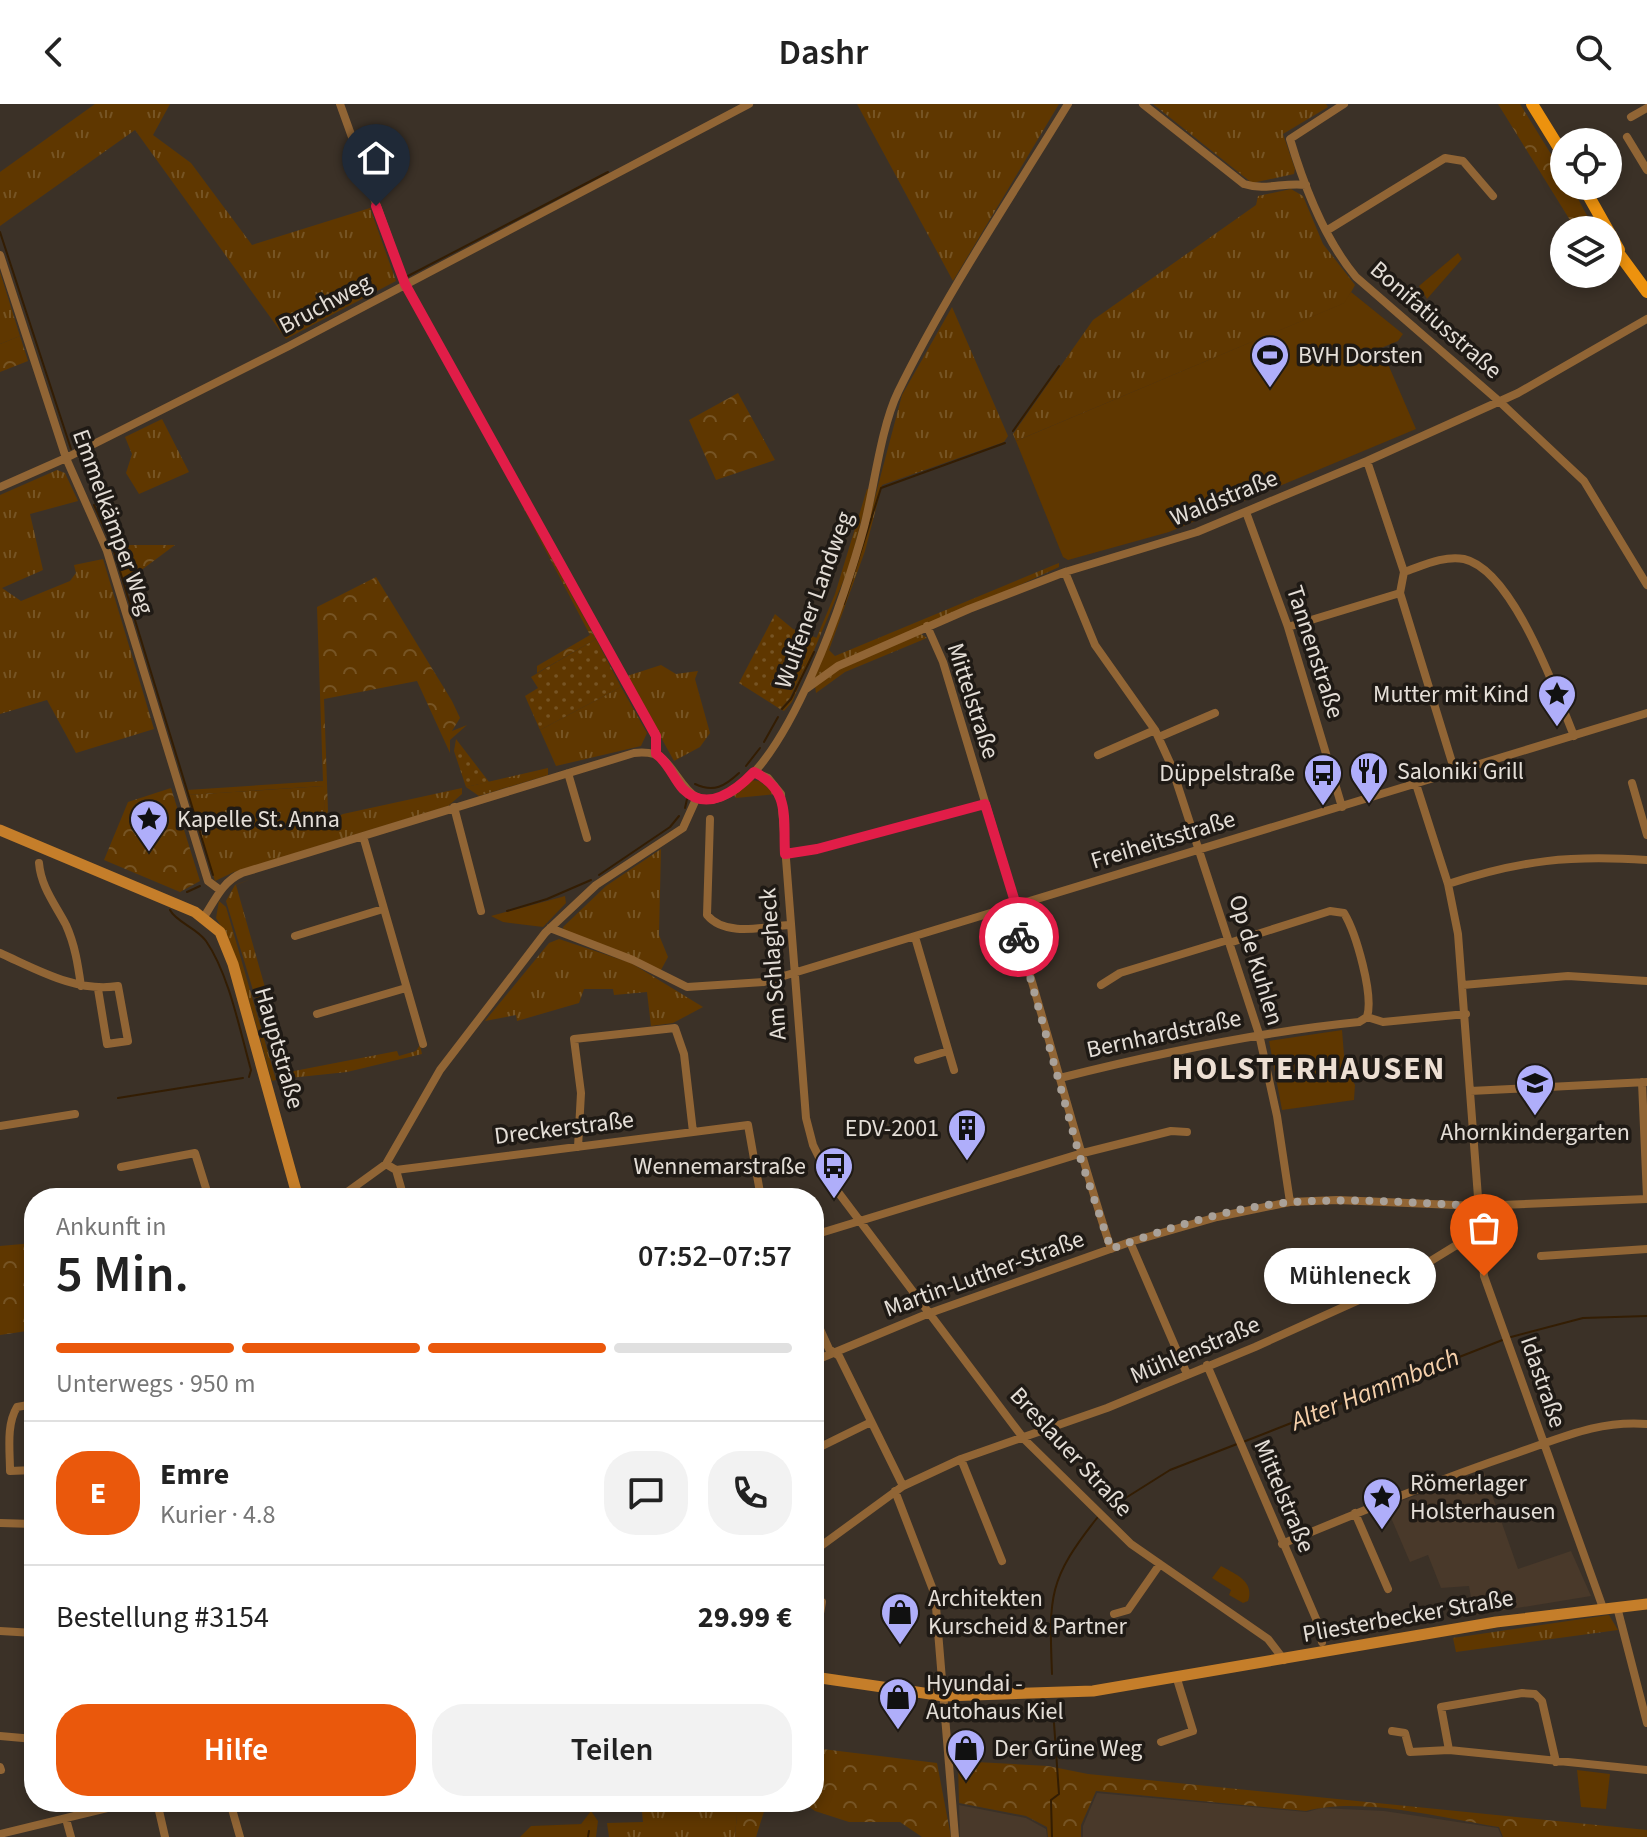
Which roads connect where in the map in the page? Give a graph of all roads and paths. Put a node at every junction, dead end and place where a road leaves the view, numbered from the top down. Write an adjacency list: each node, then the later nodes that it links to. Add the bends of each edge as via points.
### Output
1 (340, 104): 17 (street)
2 (749, 104): 17 (street, Bruchweg)
3 (1068, 104): 31 (street, Wulfener Landweg, via 896,396 851,571)
4 (1143, 104): 12 (street, via 1244,184 1259,189 1290,182)
5 (1344, 104): 12 (street, Bonifatiusstraße, via 1290,139)
6 (1532, 104): 9 (main road)
7 (1647, 108): 8 (street)
8 (1631, 117)
9 (1550, 133)
10 (1627, 137): 11 (street)
11 (1647, 170)
12 (1306, 185): 14 (street, Bonifatiusstraße)
13 (1493, 196): 14 (street, via 1463,161 1445,158)
14 (1326, 231): 20 (street, Bonifatiusstraße, via 1356,277)
15 (1622, 254): 18 (main road)
16 (0, 255): 21 (street, Emmelkämper Weg)
17 (405, 284): 21 (street, Bruchweg); 36 (street, via 656,736)
18 (1647, 292)
19 (1647, 319): 20 (street, Waldstraße)
20 (1500, 402): 22 (street, Waldstraße); 27 (street, Bonifatiusstraße, via 1584,481)
21 (66, 458): 23 (street, Bruchweg); 57 (street, Emmelkämper Weg, via 107,551 208,881)
22 (1367, 461): 24 (street, Waldstraße); 26 (street)
23 (0, 487)
24 (1246, 512): 25 (street, Waldstraße); 30 (street, Tannenstraße)
25 (1065, 572): 29 (street, Waldstraße); 34 (street, Op de Kuhlen, via 1095,645)
26 (1404, 572): 28 (street); 35 (street, via 1455,558 1474,563 1494,578 1519,615)
27 (1647, 585)
28 (1400, 593): 30 (street); 39 (street)
29 (927, 626): 31 (street, Waldstraße, via 838,666); 44 (street, Mittelstraße, via 943,662)
30 (1288, 627): 46 (street, Tannenstraße)
31 (806, 689): 38 (street, Wulfener Landweg)
32 (1215, 713): 34 (street)
33 (1647, 713): 35 (street, Freiheitsstraße)
34 (1157, 734): 37 (street); 52 (street, Op de Kuhlen)
35 (1574, 736): 39 (street, Freiheitsstraße)
36 (656, 754): 40 (street, via 634,753); 43 (street)
37 (1098, 755)
38 (754, 772): 43 (street, Wulfener Landweg, via 729,794 711,800); 53 (street, Am Schlagheck, via 768,778 781,794)
39 (1455, 772): 42 (street, Freiheitsstraße)
40 (568, 773): 45 (street); 51 (street)
41 (1632, 783): 49 (street)
42 (1416, 784): 46 (street, Freiheitsstraße); 56 (street, Idastraße)
43 (697, 797): 63 (street, via 683,828 596,885)
44 (985, 804): 53 (street); 58 (street, Mittelstraße)
45 (454, 807): 50 (street); 60 (street)
46 (1342, 807): 52 (street, Freiheitsstraße)
47 (710, 819): 62 (street, via 707,915 725,928)
48 (0, 830): 61 (main road)
49 (1647, 835)
50 (363, 836): 57 (street, via 242,873); 59 (street)
51 (587, 838)
52 (1197, 850): 58 (street, Freiheitsstraße); 66 (street, Op de Kuhlen)
53 (785, 854): 62 (street, Am Schlagheck)
54 (1647, 860): 56 (street, via 1579,857 1516,863)
55 (39, 863): 72 (street, via 41,883 77,955)
56 (1448, 884): 71 (street, Idastraße)
57 (220, 890): 61 (street)
58 (1016, 905): 65 (street, Freiheitsstraße); 83 (street, Mittelstraße, via 1013,920)
59 (383, 909): 64 (street); 73 (street)
60 (481, 911)
61 (204, 917): 97 (main road, Hauptstraße, via 228,948)
62 (789, 925): 68 (street, Am Schlagheck)
63 (550, 928): 68 (street, Freiheitsstraße, via 687,987); 93 (street, via 440,1070)
64 (295, 936)
65 (915, 937): 68 (street, Freiheitsstraße); 80 (street)
66 (1229, 941): 70 (street, via 1120,973); 77 (street, via 1330,911 1344,913 1354,930); 78 (street, Op de Kuhlen)
67 (0, 953): 72 (street)
68 (793, 976): 87 (street, Am Schlagheck)
69 (1647, 981): 71 (street, via 1568,976)
70 (1101, 985)
71 (1463, 985): 76 (street, Idastraße)
72 (81, 986): 74 (street)
73 (406, 988): 75 (street); 79 (street)
74 (98, 989): 74 (street, via 107,1044 128,1041 118,986)
75 (317, 1014)
76 (1466, 1014): 77 (street, Bernhardstraße, via 1383,1022); 85 (street, Idastraße)
77 (1367, 1017): 78 (street, Bernhardstraße)
78 (1259, 1034): 83 (street, Bernhardstraße); 102 (street, Op de Kuhlen)
79 (423, 1044)
80 (948, 1051): 81 (street); 82 (street)
81 (918, 1060)
82 (954, 1070)
83 (1060, 1078): 92 (street, Mittelstraße)
84 (1645, 1082): 85 (street); 101 (street)
85 (1470, 1091): 103 (street, Idastraße)
86 (75, 1114): 88 (street)
87 (806, 1118): 104 (street, Breslauer Straße, via 819,1159)
88 (0, 1126)
89 (693, 1132): 91 (street, Dreckerstraße); 91 (street, via 684,1054 675,1028 574,1039 581,1093); 100 (street, Dreckerstraße, via 748,1125)
90 (1187, 1132): 92 (street, via 1171,1131)
91 (578, 1147): 95 (street, Dreckerstraße)
92 (1079, 1154): 104 (street); 108 (street, Mittelstraße)
93 (386, 1164): 95 (street); 98 (street)
94 (121, 1167): 96 (street, via 195,1153)
95 (396, 1170): 99 (street)
96 (205, 1188)
97 (295, 1188)
98 (353, 1188)
99 (401, 1188)
100 (759, 1188)
101 (1647, 1198): 103 (street, Martin-Luther-Straße)
102 (1290, 1202): 103 (street, Martin-Luther-Straße); 107 (street, Martin-Luther-Straße)
103 (1478, 1206): 106 (street, Idastraße)
104 (861, 1223): 105 (street); 111 (street, Breslauer Straße)
105 (824, 1232)
106 (1479, 1241): 115 (street, Mühlenstraße, via 1455,1246 1390,1286); 121 (street, Idastraße, via 1484,1276)
107 (1130, 1242): 108 (street, Martin-Luther-Straße); 116 (street)
108 (1111, 1249): 111 (street, Martin-Luther-Straße)
109 (1647, 1249): 110 (street)
110 (1541, 1256)
111 (927, 1314): 113 (street, Martin-Luther-Straße); 120 (street, Breslauer Straße)
112 (824, 1335): 113 (street)
113 (833, 1353): 114 (street, Martin-Luther-Straße); 118 (street)
114 (824, 1357)
115 (1207, 1365): 116 (street, Mühlenstraße); 130 (street, Mittelstraße)
116 (1187, 1374): 120 (street, Mühlenstraße)
117 (24, 1406): 124 (street, via 11,1418 10,1471)
118 (871, 1422): 122 (street); 125 (street)
119 (1647, 1424): 121 (street, via 1603,1424)
120 (1024, 1439): 123 (street, Mühlenstraße); 132 (street, Breslauer Straße, via 1131,1544)
121 (1543, 1444): 126 (street); 136 (street, Idastraße)
122 (824, 1445)
123 (961, 1459): 125 (street, Mühlenstraße); 131 (street)
124 (24, 1470)
125 (899, 1489): 129 (street, Mühlenstraße); 145 (street, via 935,1595)
126 (1355, 1513): 130 (street); 133 (street)
127 (0, 1523): 128 (street)
128 (24, 1524)
129 (824, 1544)
130 (1282, 1544): 140 (street, Mittelstraße)
131 (1002, 1561)
132 (1160, 1564): 137 (street, via 1128,1610); 141 (street, Breslauer Straße, via 1256,1629)
133 (1388, 1589)
134 (1647, 1604): 135 (main road, Pliesterbecker Straße)
135 (1617, 1607): 136 (main road, Pliesterbecker Straße); 144 (street)
136 (1603, 1608): 141 (main road, Pliesterbecker Straße)
137 (1114, 1614)
138 (0, 1631): 139 (street)
139 (24, 1632)
140 (1322, 1642)
141 (1284, 1660): 143 (main road, Pliesterbecker Straße)
142 (824, 1678): 145 (main road, Pliesterbecker Straße)
143 (1177, 1679): 145 (main road, Pliesterbecker Straße, via 1093,1691); 150 (street, via 1193,1731)
144 (1644, 1692): 146 (street)
145 (944, 1696): 163 (street)
146 (1647, 1723)
147 (1392, 1731): 151 (street, via 1405,1733 1410,1752)
148 (0, 1736): 149 (street)
149 (24, 1738)
150 (1161, 1742)
151 (1449, 1750): 152 (street); 152 (street, via 1441,1707 1535,1694 1542,1701)
152 (1556, 1762): 153 (street)
153 (1647, 1770)
154 (89, 1812): 157 (street)
155 (159, 1812): 161 (street)
156 (233, 1812): 162 (street)
157 (66, 1819): 159 (street); 160 (street)
158 (0, 1834): 159 (street)
159 (20, 1834)
160 (71, 1837)
161 (165, 1837)
162 (240, 1837)
163 (955, 1837)

